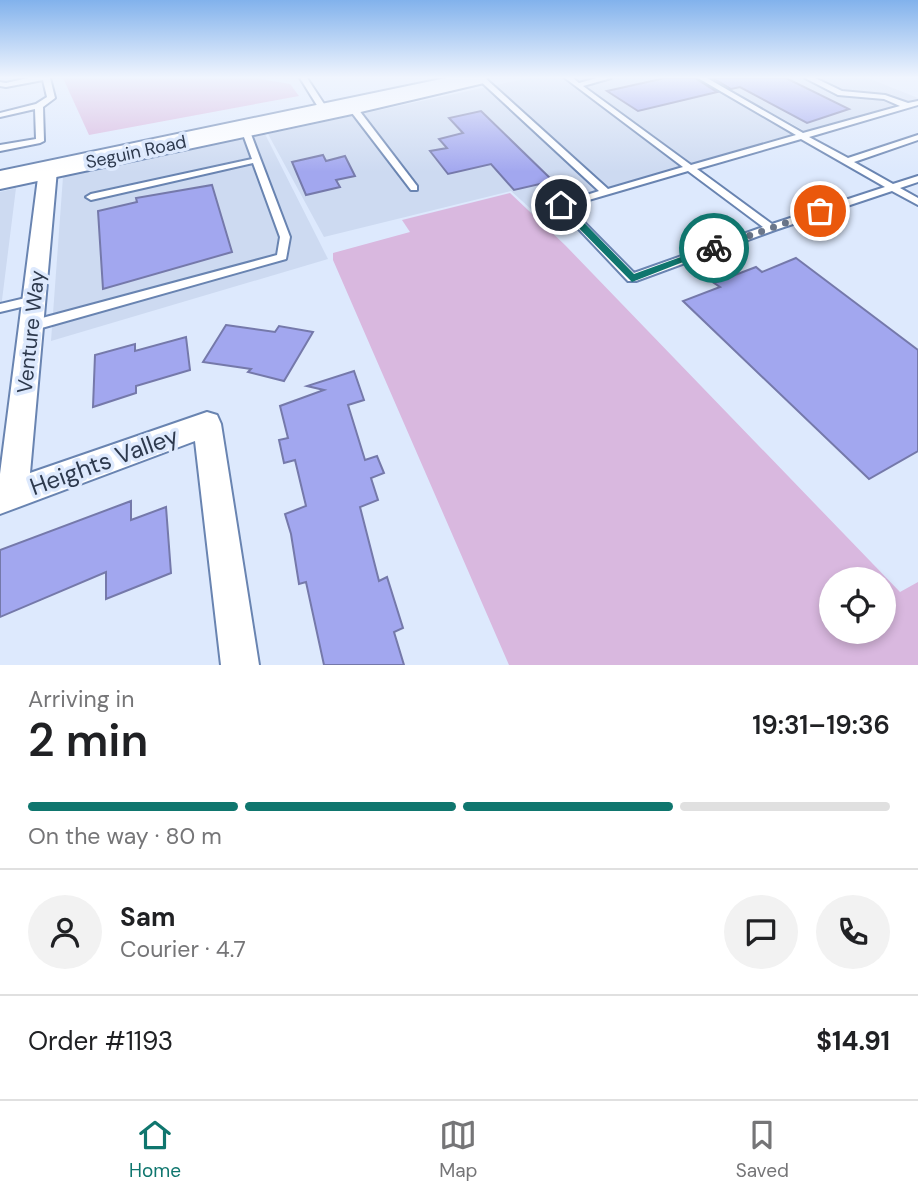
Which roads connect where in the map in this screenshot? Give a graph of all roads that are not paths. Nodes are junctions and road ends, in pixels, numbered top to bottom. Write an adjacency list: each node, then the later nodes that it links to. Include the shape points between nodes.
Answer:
1 (27, 109): 11 (lane)
2 (40, 109): 15 (lane, via 40,141)
3 (323, 109): 10 (lane)
4 (343, 109): 10 (main road, Seguin Road)
5 (354, 109): 23 (lane)
6 (513, 109): 24 (lane)
7 (610, 109): 18 (lane)
8 (756, 109): 13 (lane)
9 (894, 109): 13 (lane)
10 (326, 113): 12 (main road, Seguin Road)
11 (0, 115)
12 (245, 130): 16 (lane); 19 (main road, Seguin Road)
13 (803, 136): 17 (lane); 18 (lane)
14 (918, 137): 17 (lane)
15 (0, 148)
16 (257, 160): 25 (lane); 30 (lane, via 285,237 282,257)
17 (848, 161): 22 (lane)
18 (691, 168): 24 (lane); 27 (lane)
19 (48, 170): 21 (main road, Seguin Road); 28 (street, Venture Way)
20 (918, 179): 22 (lane)
21 (0, 180)
22 (894, 187): 26 (lane); 27 (lane)
23 (414, 188)
24 (606, 192): 27 (lane, via 561,205 632,278)
25 (91, 197)
26 (918, 202)
27 (771, 228)
28 (34, 300): 29 (lane); 30 (street, Venture Way)
29 (0, 308)
30 (31, 326): 31 (street, Venture Way)
31 (7, 496): 32 (street, Heights Valley, via 207,424)
32 (240, 665)

